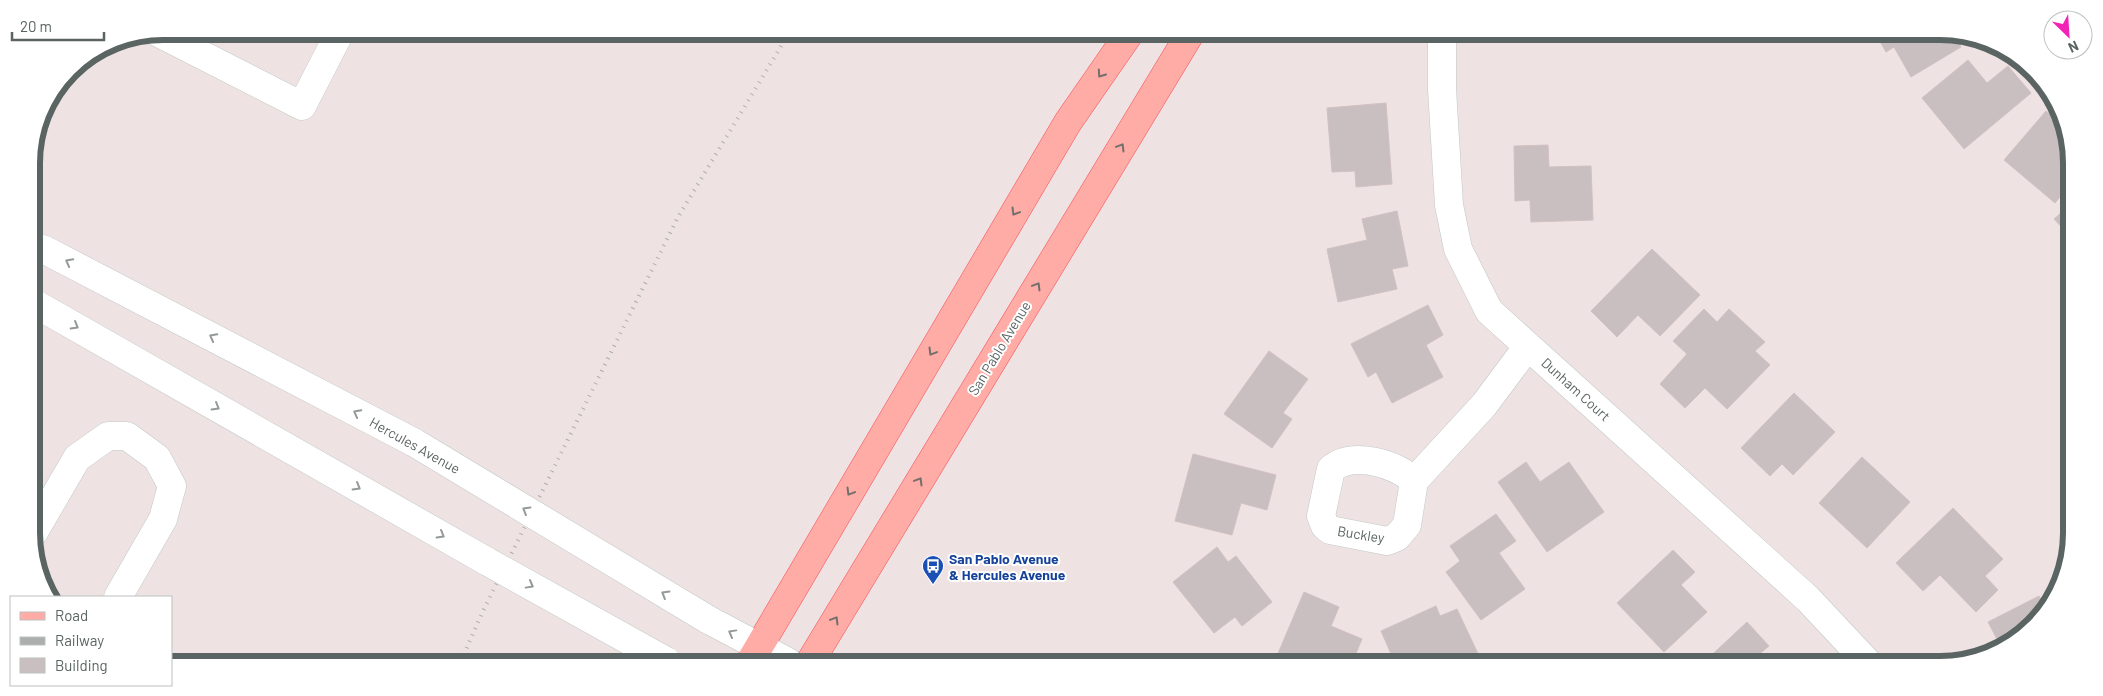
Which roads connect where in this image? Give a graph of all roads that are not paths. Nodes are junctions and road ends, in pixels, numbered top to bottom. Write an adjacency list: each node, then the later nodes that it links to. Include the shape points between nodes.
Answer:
1 (173, 40): 2 (street, via 302,106)
2 (336, 40)
3 (1124, 40): 12 (main road, one-way to 12, via 1068,122)
4 (1186, 40): 14 (main road, San Pablo Avenue, one-way to 4)
5 (1442, 40): 8 (street, Dunham Court, via 1449,205 1458,249 1489,311)
6 (40, 248): 12 (street, Hercules Avenue, one-way to 6, bridge, via 707,619 415,443)
7 (40, 307): 13 (street, one-way to 13, bridge)
8 (1528, 346): 9 (street, via 1484,405); 15 (street, Dunham Court, via 1808,599)
9 (1414, 481)
10 (40, 522): 11 (street, via 77,458 108,436 127,436 157,458 172,486 168,503 163,519)
11 (119, 596)
12 (754, 654)
13 (655, 656)
14 (814, 656)
15 (1861, 656)

